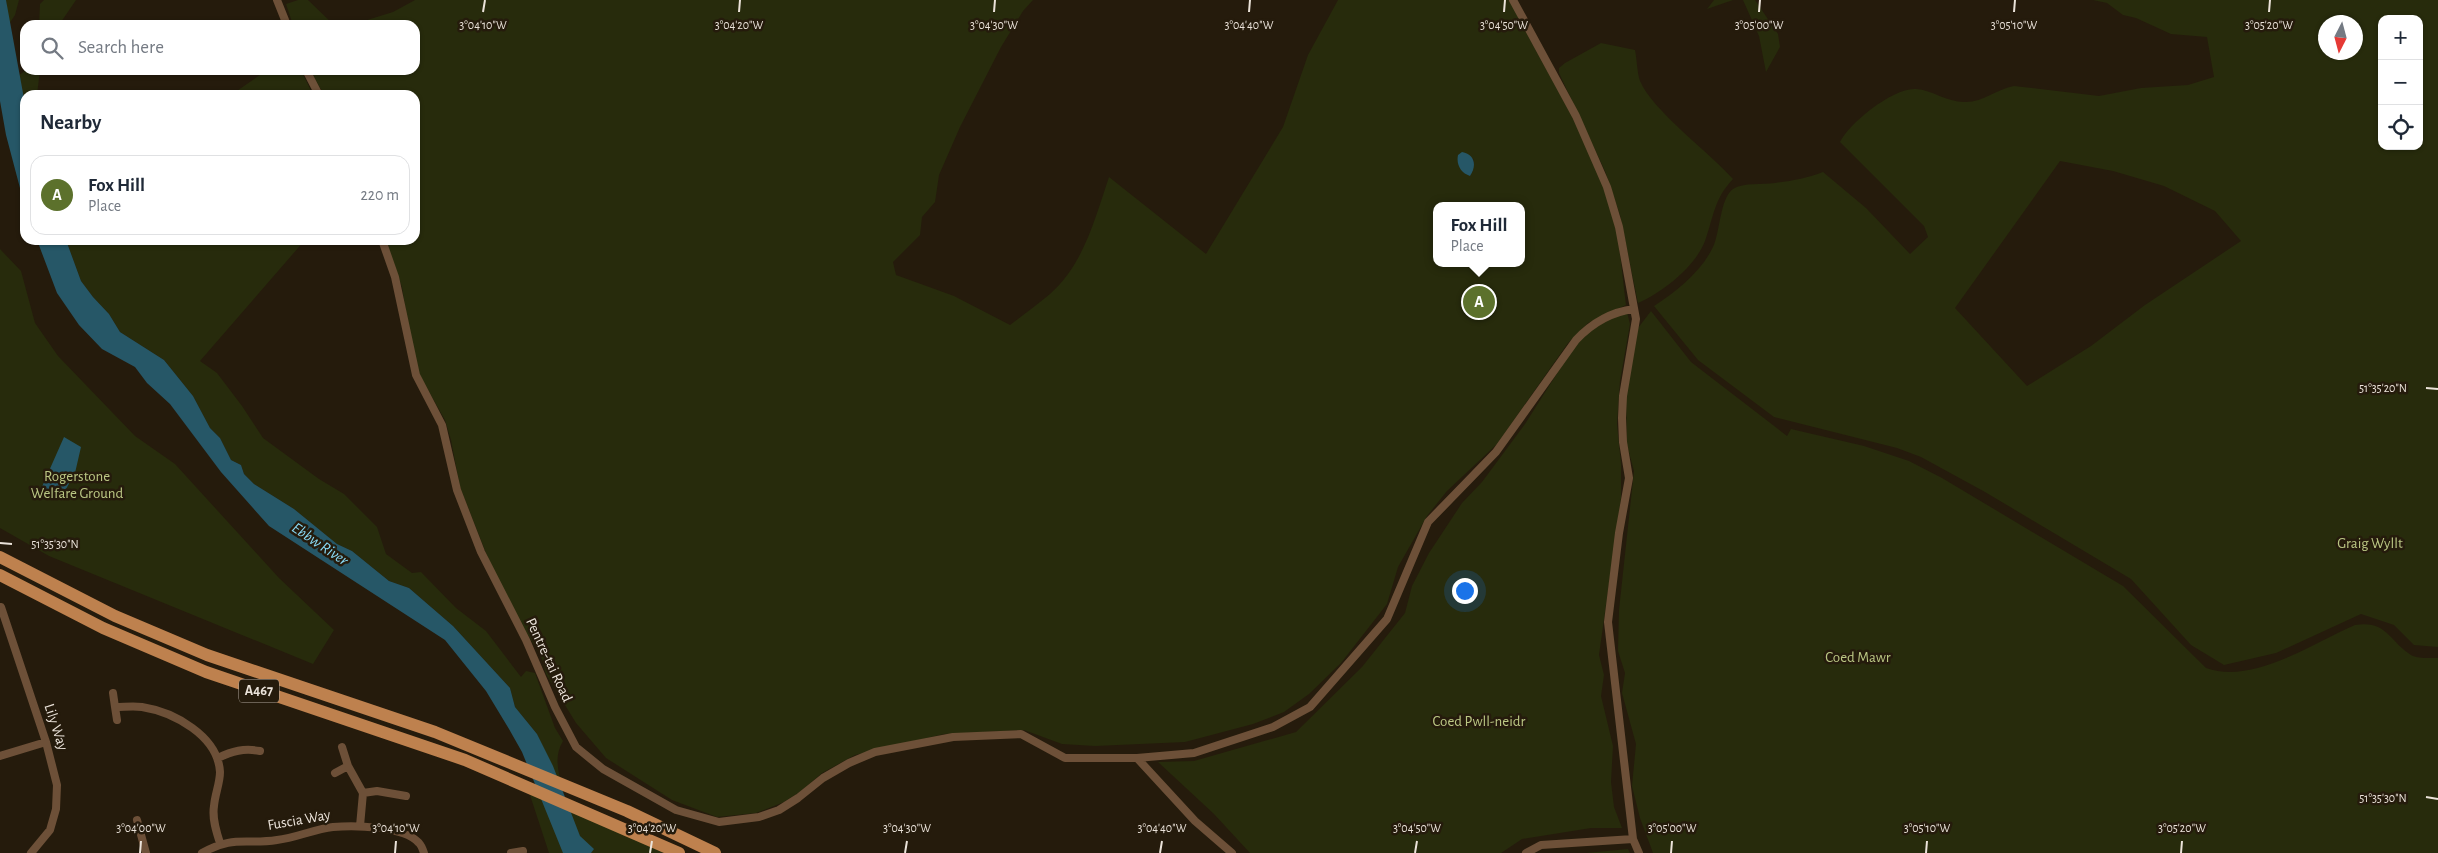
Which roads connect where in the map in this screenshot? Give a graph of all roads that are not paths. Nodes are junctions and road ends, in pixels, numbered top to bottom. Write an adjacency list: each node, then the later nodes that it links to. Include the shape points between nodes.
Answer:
1 (277, 0): 3 (street)
2 (1513, 0): 7 (street, via 1576,116 1607,187 1619,227)
3 (286, 20)
4 (309, 75): 5 (street)
5 (316, 90)
6 (384, 245): 20 (street, Pentre-tai Road, via 395,278 416,375 442,425 465,512 576,747 603,769 676,810 719,822 759,817 779,810 823,778 875,752 953,737 1021,734 1065,758)
7 (1634, 309): 20 (street, Pentre-tai Road, via 1590,326 1576,340 1496,452 1428,522 1387,619 1310,707 1273,727 1194,752); 27 (street, via 1636,319 1622,418 1629,478 1608,622)
8 (0, 557): 36 (main road, A467, via 114,616 207,655 435,732 590,796)
9 (0, 575): 35 (main road, A467, via 103,628 206,672 426,746 528,786)
10 (1, 607): 11 (street, Lily Way)
11 (2, 617): 15 (street, Lily Way)
12 (113, 693): 13 (street)
13 (115, 707): 14 (street); 19 (street, via 141,707 175,717 213,748)
14 (116, 720)
15 (46, 742): 18 (street); 30 (street, Lily Way, via 56,773 58,797 50,830)
16 (342, 747): 21 (street)
17 (260, 751): 19 (street, via 234,751)
18 (0, 756)
19 (218, 758): 28 (street, via 220,772 213,807)
20 (1137, 758): 37 (street, via 1195,821)
21 (348, 766): 22 (street); 23 (street)
22 (335, 773)
23 (363, 793): 24 (street, via 377,791); 26 (street)
24 (406, 796)
25 (137, 820): 31 (street)
26 (360, 826): 28 (street, Fuscia Way, via 332,827 276,840); 33 (street, Fuscia Way, via 402,833 418,842)
27 (1633, 839): 38 (street, via 1541,845); 39 (street)
28 (220, 843): 32 (street, Fuscia Way)
29 (522, 851): 34 (street)
30 (32, 853)
31 (146, 853)
32 (202, 853)
33 (424, 853)
34 (511, 853)
35 (678, 853)
36 (715, 853)
37 (1232, 853)
38 (1526, 853)
39 (1639, 853)

